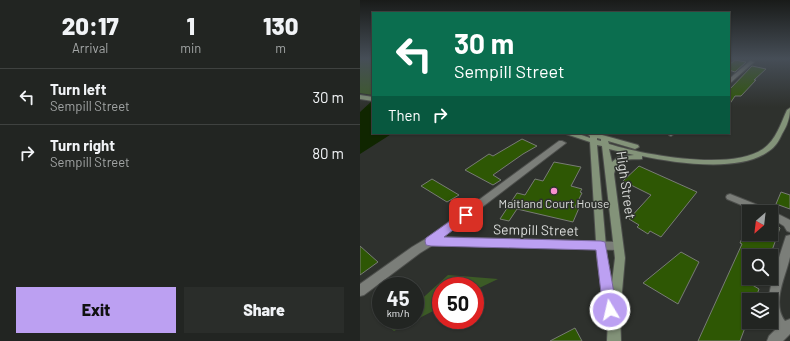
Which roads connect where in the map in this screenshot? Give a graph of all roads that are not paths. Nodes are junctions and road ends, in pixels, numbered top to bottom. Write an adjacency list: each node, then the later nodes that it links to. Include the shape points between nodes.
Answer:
1 (360, 97): 2 (main road)
2 (372, 99)
3 (790, 110): 8 (main road, via 771,146)
4 (576, 134): 5 (main road)
5 (592, 136): 6 (main road); 17 (main road, High Street)
6 (603, 139): 8 (main road, via 685,156 717,159); 9 (main road, via 656,157); 10 (main road, High Street)
7 (562, 143): 16 (street)
8 (757, 155): 9 (main road, via 736,160)
9 (700, 162): 10 (main road, via 623,158 612,166)
10 (611, 181): 18 (main road, High Street)
11 (730, 197): 12 (street)
12 (750, 205)
13 (778, 218): 14 (street)
14 (790, 228)
15 (790, 239): 20 (street, via 777,286 774,311 777,321)
16 (431, 241): 17 (street, Sempill Street); 19 (street)
17 (601, 246): 18 (street, Sempill Street); 21 (main road, High Street)
18 (618, 246): 21 (main road, High Street, via 620,269 614,314)
19 (360, 291)
20 (788, 328): 22 (street)
21 (614, 339)
22 (774, 341)

